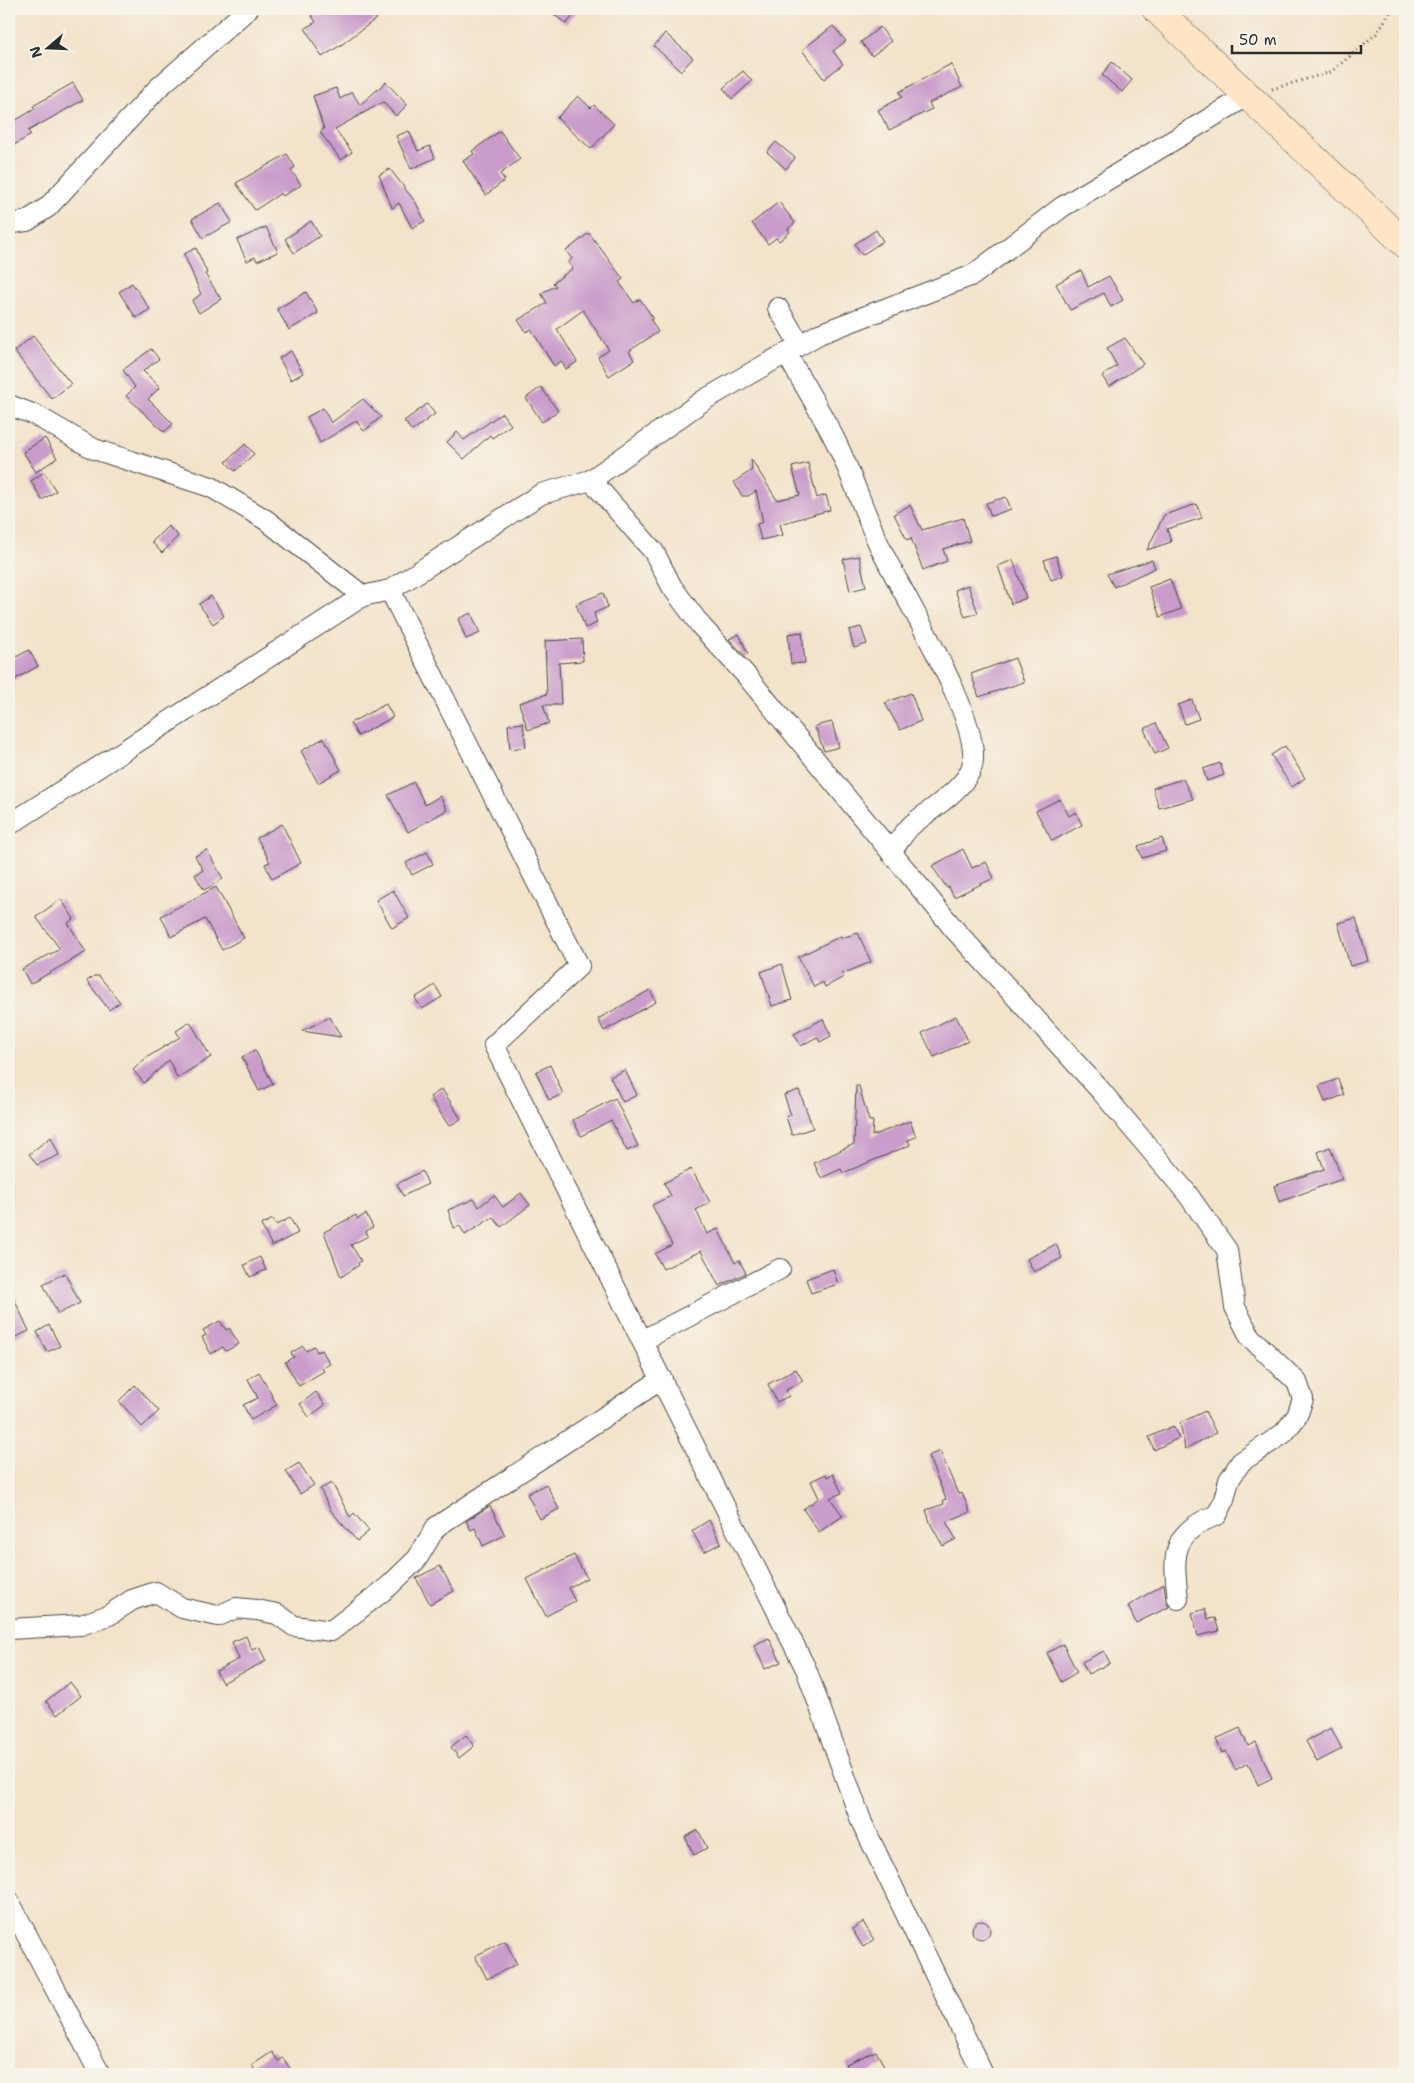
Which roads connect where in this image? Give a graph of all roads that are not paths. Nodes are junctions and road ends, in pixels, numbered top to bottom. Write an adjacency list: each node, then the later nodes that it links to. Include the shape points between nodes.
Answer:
1 (248, 9): 4 (street, via 158,88 48,207)
2 (1156, 9): 3 (main road)
3 (1247, 96): 5 (main road); 7 (street, via 1062,207 973,276 819,334)
4 (12, 227)
5 (1405, 244)
6 (778, 308): 7 (street)
7 (793, 349): 9 (street, via 704,400); 13 (street, via 881,550 952,686 966,722 974,756 972,769 961,783 943,802 912,824)
8 (9, 405): 11 (street, via 94,449 211,488 266,520)
9 (591, 480): 10 (street, via 541,494); 13 (street, via 654,552 672,586 700,626 745,674)
10 (390, 590): 11 (street); 15 (street, via 579,966 494,1045)
11 (363, 596): 12 (street)
12 (9, 824)
13 (891, 853): 17 (street, via 1186,1192 1227,1250 1235,1307 1250,1337 1297,1382 1303,1399 1293,1422 1284,1433 1241,1462 1229,1480 1224,1503 1217,1515 1202,1521 1182,1537 1174,1562)
14 (780, 1269): 15 (street)
15 (643, 1340): 16 (street)
16 (662, 1379): 18 (street, via 436,1527 417,1559 388,1587 331,1630 294,1626 277,1614 257,1610 236,1608 218,1616 182,1608 156,1592 81,1625); 21 (street, via 806,1670 862,1823)
17 (1178, 1599)
18 (9, 1629)
19 (9, 1902): 20 (street)
20 (100, 2074)
21 (983, 2074)

